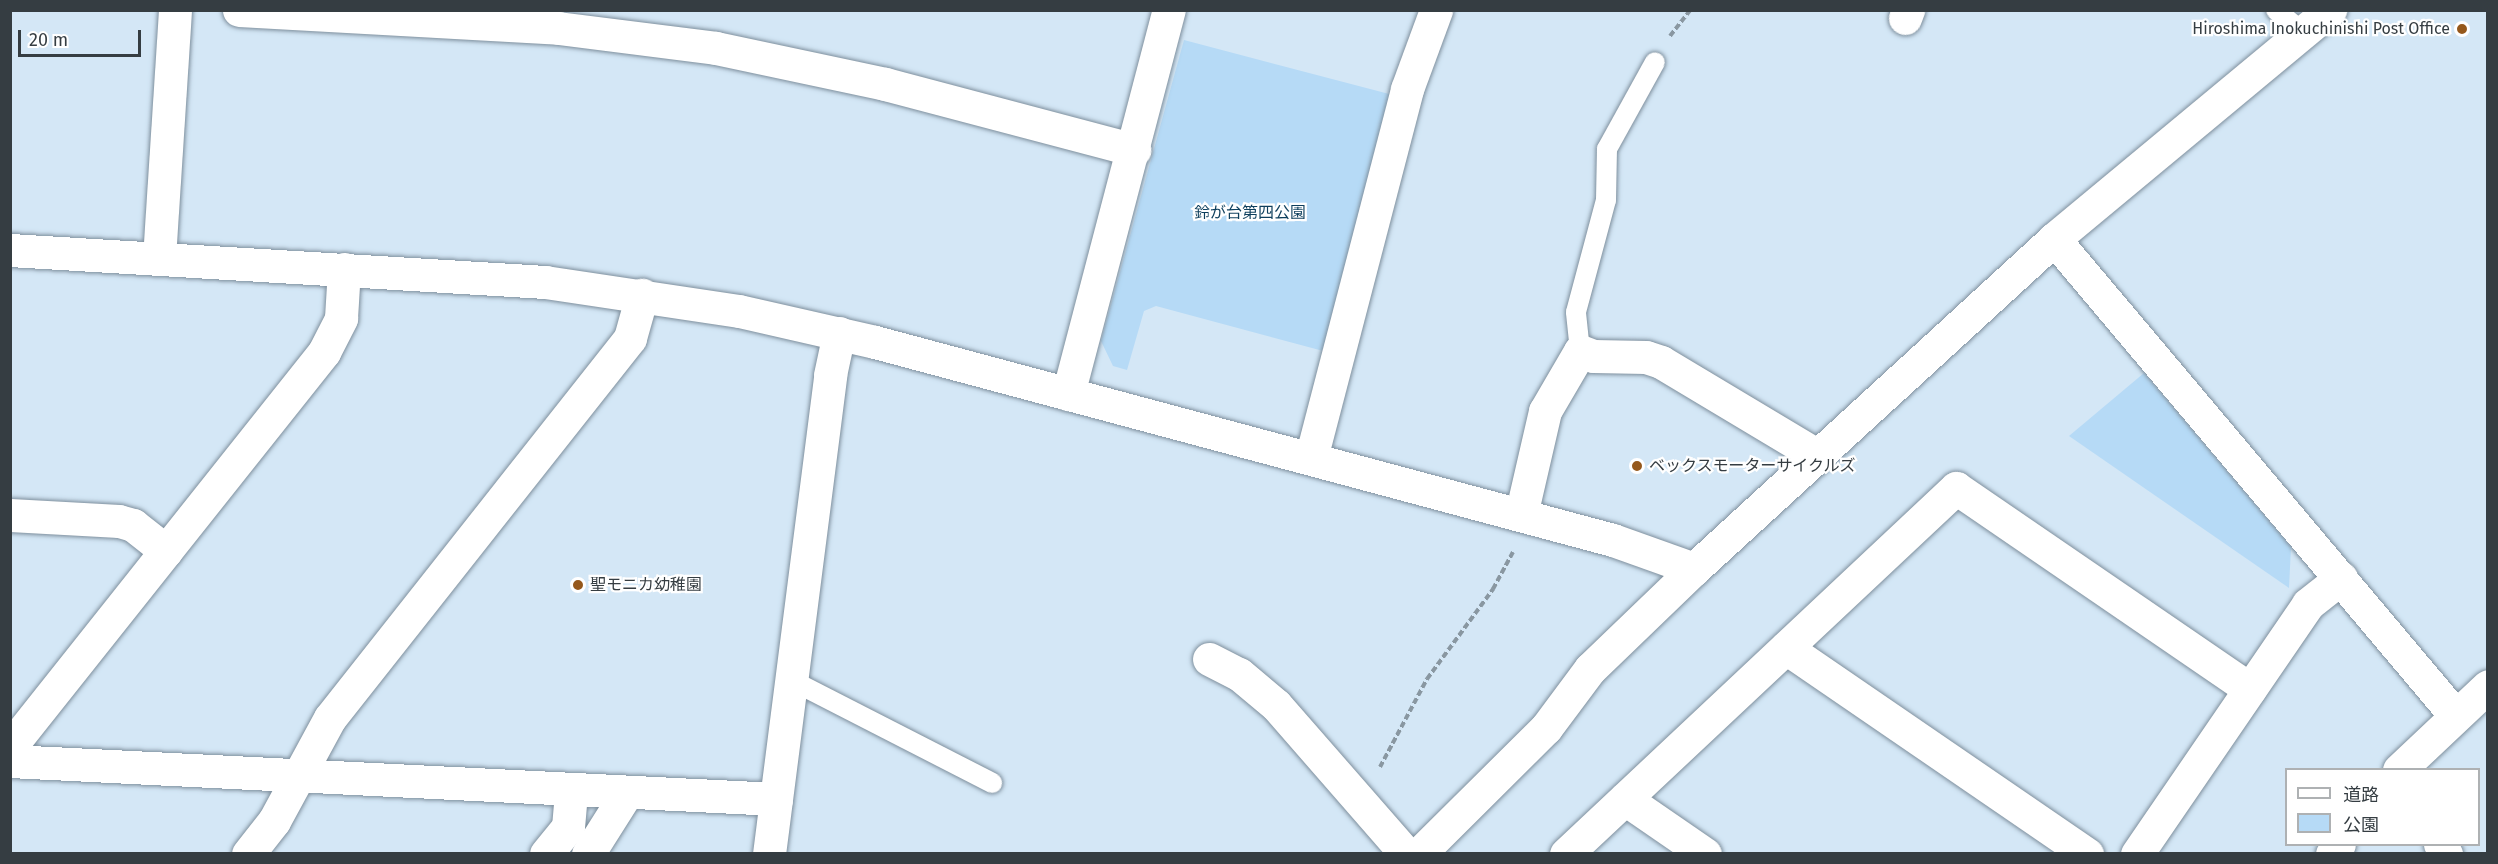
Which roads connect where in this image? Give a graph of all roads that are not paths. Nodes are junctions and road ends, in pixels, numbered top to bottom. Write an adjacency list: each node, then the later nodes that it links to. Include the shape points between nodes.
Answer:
1 (176, 10): 12 (street)
2 (239, 10): 9 (street, via 558,28 716,48 885,84)
3 (1170, 10): 9 (street)
4 (1436, 10): 19 (street, via 1407,89)
5 (2276, 10): 7 (lane)
6 (2330, 10): 7 (street)
7 (2303, 33): 10 (street)
8 (1655, 62): 16 (lane, via 1607,149 1606,200 1576,312)
9 (1134, 150): 17 (street)
10 (2054, 239): 18 (street); 24 (street)
11 (10, 250): 12 (street)
12 (159, 258): 13 (street)
13 (345, 269): 14 (street, via 545,282); 22 (street, via 341,318 324,352)
14 (642, 295): 15 (street); 34 (street, via 630,338 330,718)
15 (839, 333): 17 (street); 27 (street, via 830,375)
16 (1580, 351): 18 (street, via 1593,356 1646,357 1661,362); 21 (street, via 1545,411)
17 (1068, 394): 19 (street)
18 (1818, 456): 23 (street)
19 (1311, 458): 21 (street)
20 (10, 515): 22 (street, via 119,521 133,525)
21 (1521, 515): 23 (street, via 1613,540)
22 (166, 550): 31 (street)
23 (1694, 569): 45 (street, via 1590,669 1546,728)
24 (2341, 578): 29 (street, via 2308,604); 30 (street)
25 (1786, 648): 29 (street, via 1956,488); 39 (street); 48 (street)
26 (1209, 658): 44 (street, via 1239,674 1276,705)
27 (791, 680): 35 (lane); 38 (street)
28 (2487, 686): 30 (street)
29 (2250, 689): 49 (street)
30 (2455, 715): 33 (street)
31 (10, 747)
32 (10, 761): 34 (street)
33 (2401, 768)
34 (299, 776): 36 (street); 40 (street, via 274,820)
35 (992, 783)
36 (571, 791): 37 (street); 41 (street, via 568,827)
37 (626, 794): 38 (street); 42 (street)
38 (776, 799): 43 (street)
39 (1625, 799): 46 (street); 47 (street)
40 (248, 854)
41 (546, 854)
42 (588, 854)
43 (769, 854)
44 (1406, 854)
45 (1419, 854)
46 (1566, 854)
47 (1705, 854)
48 (2087, 854)
49 (2137, 854)

